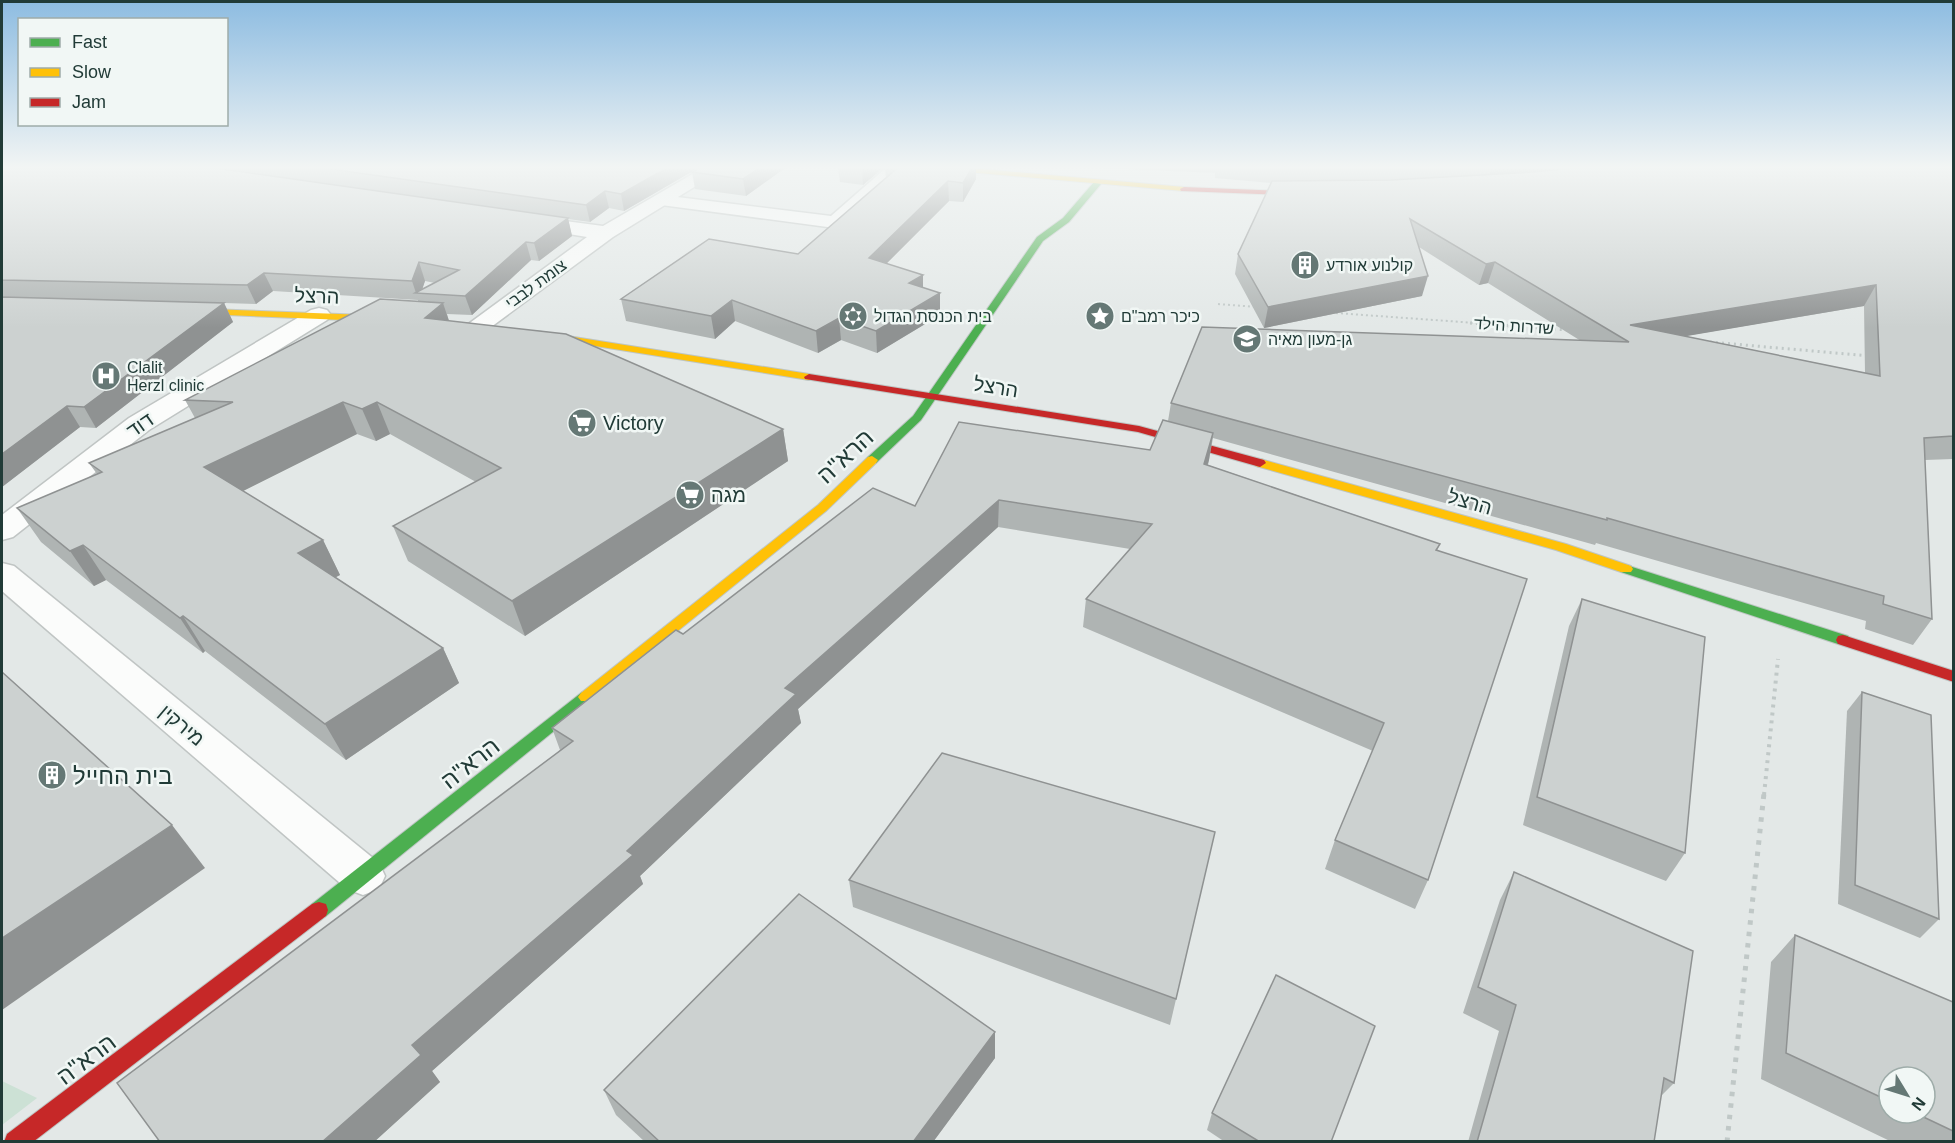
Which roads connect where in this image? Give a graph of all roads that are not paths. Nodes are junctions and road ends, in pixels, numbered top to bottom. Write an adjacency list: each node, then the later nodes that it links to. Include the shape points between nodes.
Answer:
1 (524, 221): 5 (street)
2 (625, 221): 5 (street, צומת לבבי)
3 (1045, 221): 6 (street)
4 (1064, 221): 6 (street)
5 (606, 233): 10 (street, צומת לבבי)
6 (1040, 239): 13 (street, הרא"ה)
7 (166, 311): 8 (street, הרצל)
8 (319, 315): 9 (street, הרצל); 18 (street, דוד, via 139,424)
9 (411, 320)
10 (474, 324): 11 (street)
11 (503, 328)
12 (526, 332): 13 (street, הרצל)
13 (933, 396): 14 (street, הרצל); 17 (street, הרא"ה)
14 (992, 406): 15 (street); 20 (street, הרצל, via 1138,429 1561,547)
15 (955, 414)
16 (931, 419): 17 (street)
17 (902, 435): 21 (street, הרא"ה, via 822,508)
18 (2, 530)
19 (2, 574): 21 (street, מירקין)
20 (1953, 676)
21 (363, 876): 22 (street, הרא"ה)
22 (15, 1142)

